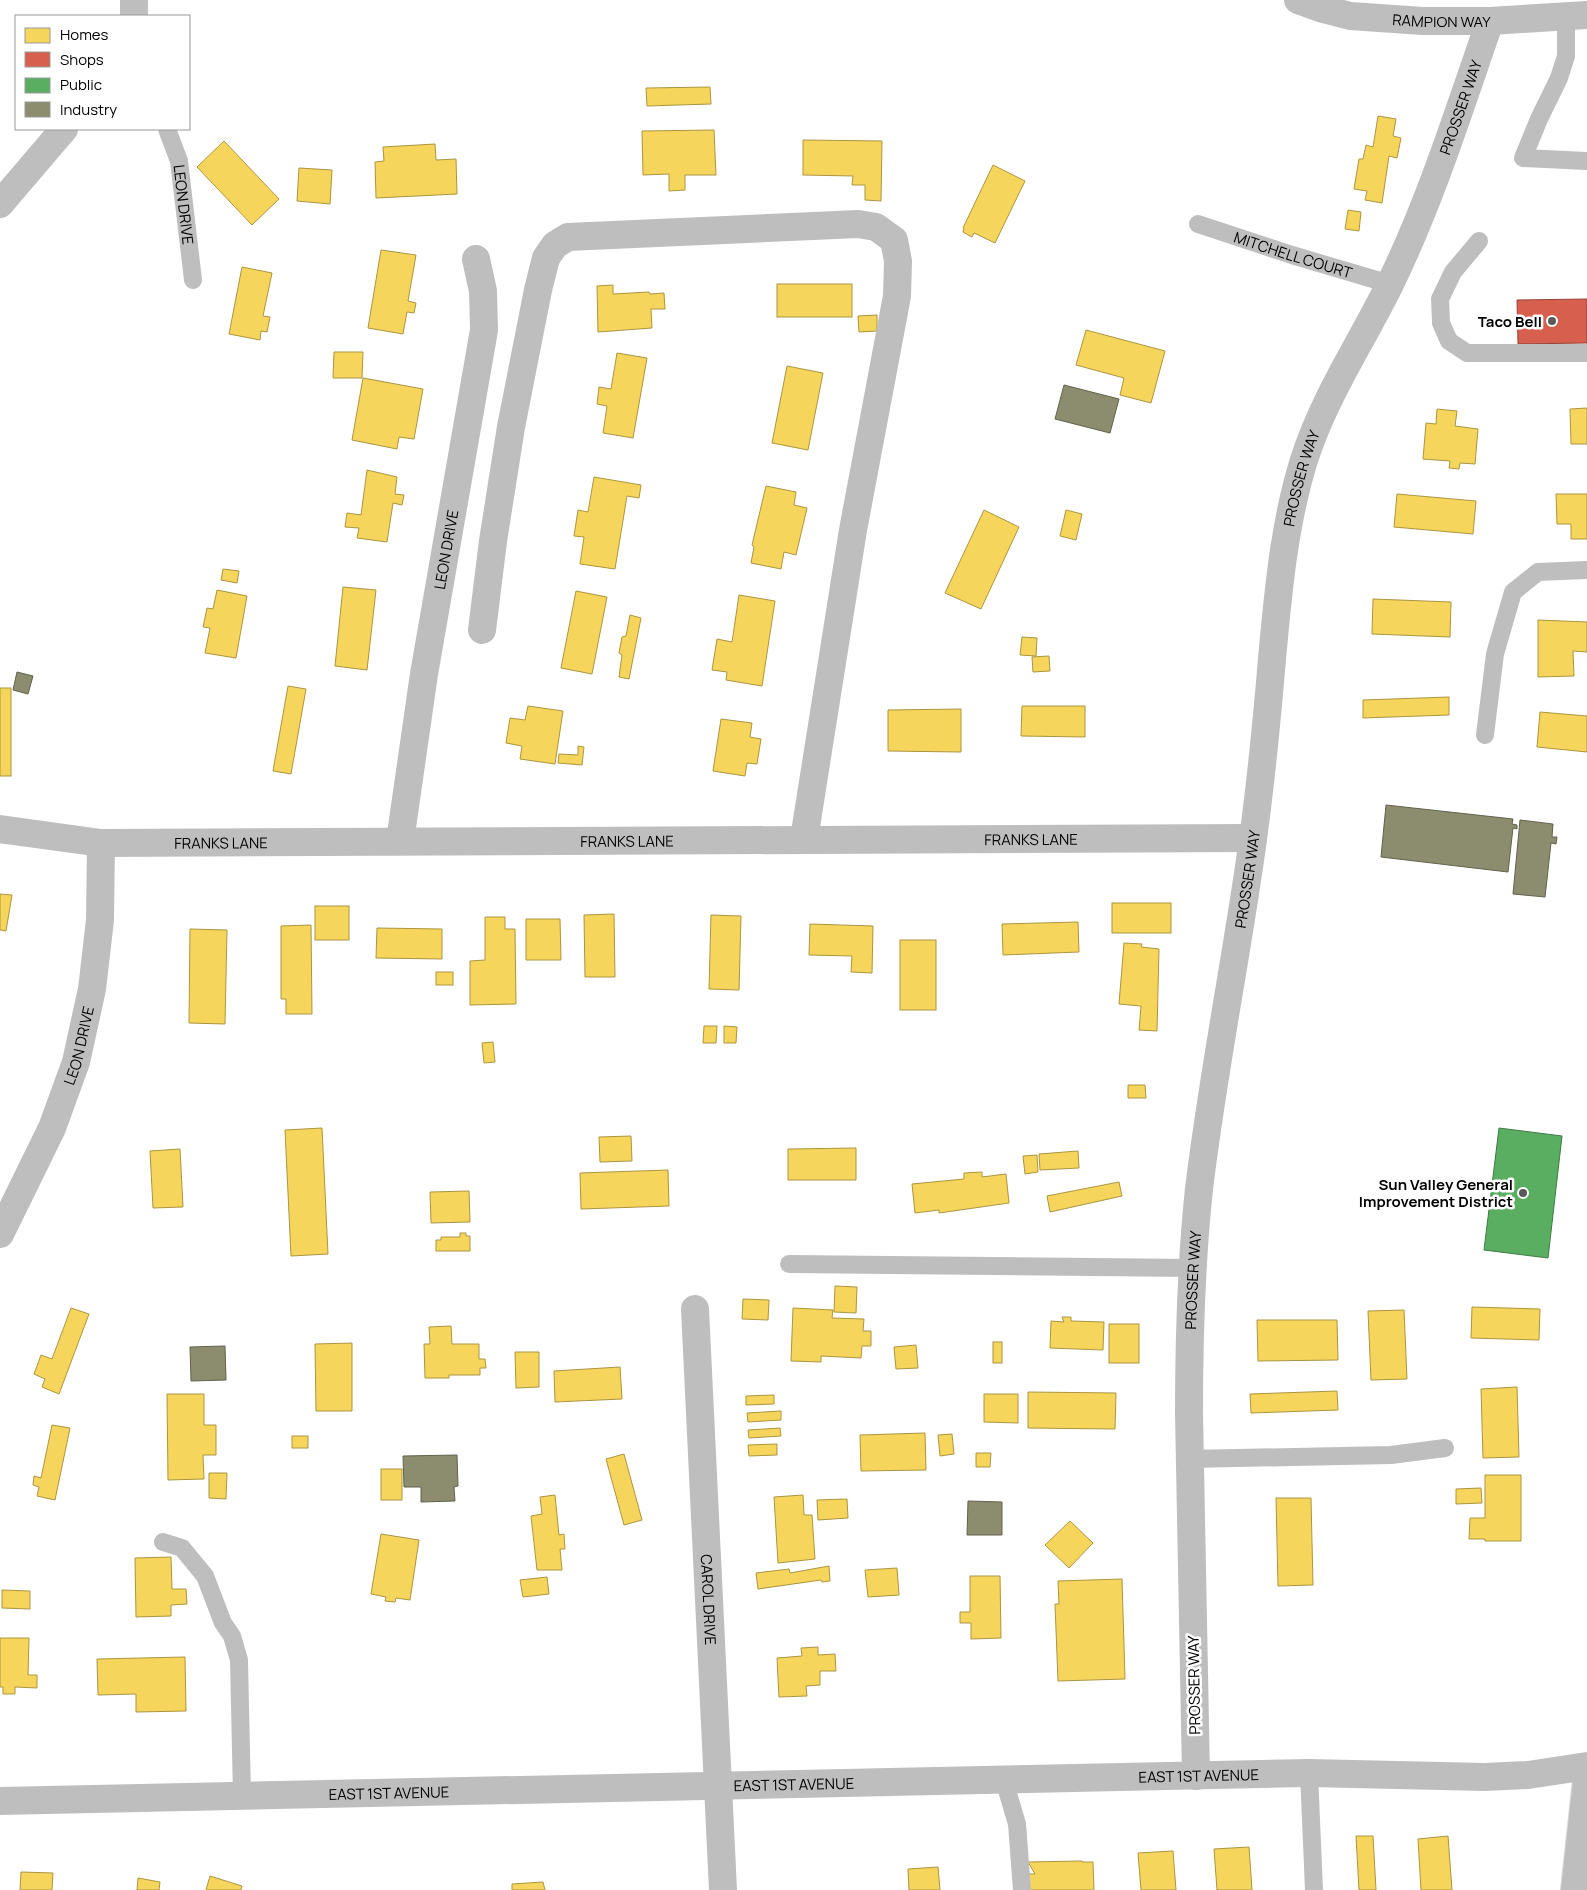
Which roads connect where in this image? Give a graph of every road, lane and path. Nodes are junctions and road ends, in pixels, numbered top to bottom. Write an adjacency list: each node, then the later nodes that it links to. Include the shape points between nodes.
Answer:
1 (134, 0): 4 (street)
2 (1298, 0): 6 (street, RAMPION WAY, via 1350,16)
3 (1528, 9): 5 (street, RAMPION WAY); 6 (street, RAMPION WAY)
4 (134, 15)
5 (1577, 16): 9 (lane, via 1559,78 1523,158)
6 (1490, 21): 15 (street, PROSSER WAY, via 1440,164)
7 (63, 130): 10 (street)
8 (167, 130): 14 (lane, LEON DRIVE, via 179,161)
9 (1587, 161)
10 (0, 204)
11 (1198, 224): 15 (lane, MITCHELL COURT)
12 (1479, 241): 16 (lane, via 1453,272 1440,299 1441,323 1449,341 1467,353)
13 (476, 260): 23 (street, LEON DRIVE, via 483,291 484,330 424,674)
14 (193, 280)
15 (1390, 284): 21 (street, PROSSER WAY, via 1316,427 1295,497 1276,614)
16 (1587, 353)
17 (1587, 570): 19 (lane, via 1538,572 1513,592 1495,654)
18 (482, 630): 22 (street, via 511,428 538,290 546,258 555,244 568,237 858,224 876,227 894,240 898,296 853,530)
19 (1486, 735)
20 (0, 829): 24 (street, FRANKS LANE)
21 (1253, 838): 22 (street, FRANKS LANE); 27 (street, PROSSER WAY, via 1206,1135)
22 (804, 839): 23 (street, FRANKS LANE)
23 (400, 841): 24 (street, FRANKS LANE)
24 (102, 843): 25 (street, LEON DRIVE, via 100,920 92,989 76,1062 52,1128)
25 (0, 1234)
26 (790, 1264): 27 (lane)
27 (1193, 1268): 30 (street, PROSSER WAY)
28 (695, 1309): 37 (street, CAROL DRIVE)
29 (1445, 1448): 30 (lane, via 1391,1455)
30 (1189, 1459): 34 (street, PROSSER WAY)
31 (163, 1542): 38 (lane, via 182,1548 205,1576 223,1623 232,1636 239,1660)
32 (1587, 1766): 33 (street, EAST 1ST AVENUE, via 1528,1775 1485,1777)
33 (1309, 1773): 34 (street, EAST 1ST AVENUE); 42 (lane)
34 (1196, 1776): 35 (street, EAST 1ST AVENUE)
35 (1004, 1780): 37 (street, EAST 1ST AVENUE); 41 (lane, via 1017,1824)
36 (1587, 1780): 43 (street)
37 (718, 1786): 38 (street, EAST 1ST AVENUE); 40 (street, CAROL DRIVE)
38 (242, 1796): 39 (street, EAST 1ST AVENUE)
39 (0, 1801)
40 (723, 1890)
41 (1022, 1890)
42 (1314, 1890)
43 (1575, 1890)

